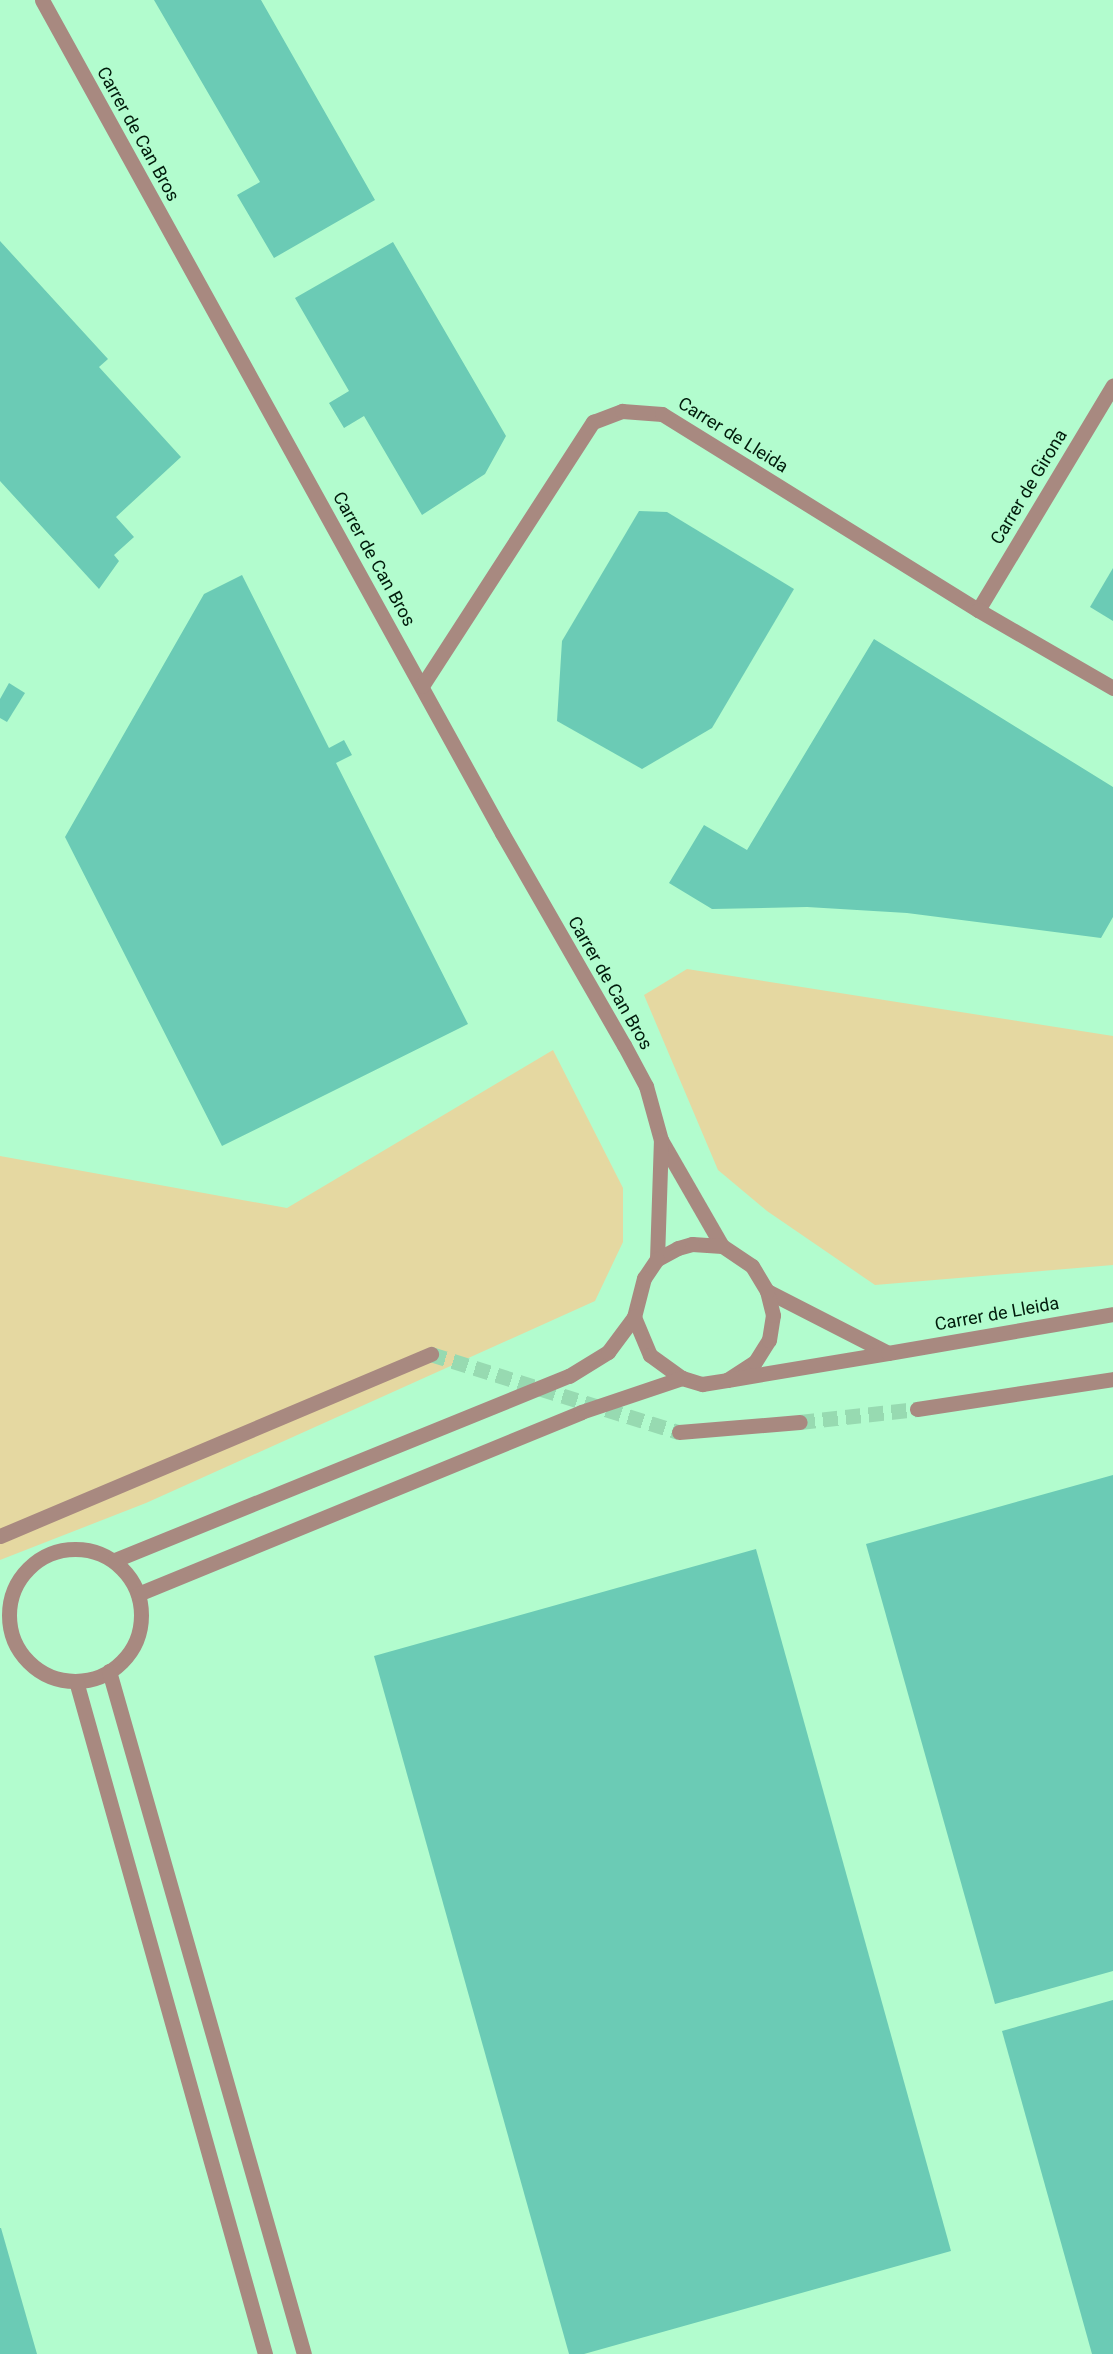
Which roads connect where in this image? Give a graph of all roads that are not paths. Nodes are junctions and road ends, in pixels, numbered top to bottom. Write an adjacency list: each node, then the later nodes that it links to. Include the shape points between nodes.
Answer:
1 (42, 0): 4 (street, Carrer de Can Bros)
2 (1113, 385): 3 (street, Carrer de Girona)
3 (978, 610): 4 (street, Carrer de Lleida, via 662,414 622,411 593,422); 5 (street, Carrer de Lleida)
4 (422, 686): 6 (street, Carrer de Can Bros, via 646,1086)
5 (1113, 688)
6 (661, 1140): 7 (street, Carrer de Can Bros); 8 (street, Carrer de Can Bros)
7 (722, 1246): 8 (street, via 692,1245); 9 (street, via 752,1266)
8 (657, 1259): 11 (street, via 636,1297)
9 (767, 1291): 12 (street); 16 (street, via 773,1315 769,1340 755,1362)
10 (1113, 1314): 12 (street, Carrer de Lleida)
11 (634, 1317): 14 (street, via 650,1355); 21 (street, via 608,1352 568,1376)
12 (888, 1353): 16 (street, Carrer de Lleida)
13 (431, 1354): 20 (street)
14 (682, 1378): 16 (street, via 702,1384); 22 (street, via 581,1412)
15 (1113, 1378): 17 (street)
16 (727, 1380)
17 (916, 1409)
18 (800, 1422): 19 (street)
19 (679, 1432)
20 (0, 1536)
21 (115, 1560): 22 (street); 23 (street, via 87,1550 68,1549 32,1565 11,1598)
22 (138, 1594): 24 (street, via 141,1620 137,1639 126,1658)
23 (6, 1637): 25 (street, via 32,1665 48,1675)
24 (109, 1671): 25 (street); 27 (street)
25 (76, 1680): 26 (street)
26 (265, 2354)
27 (304, 2354)

